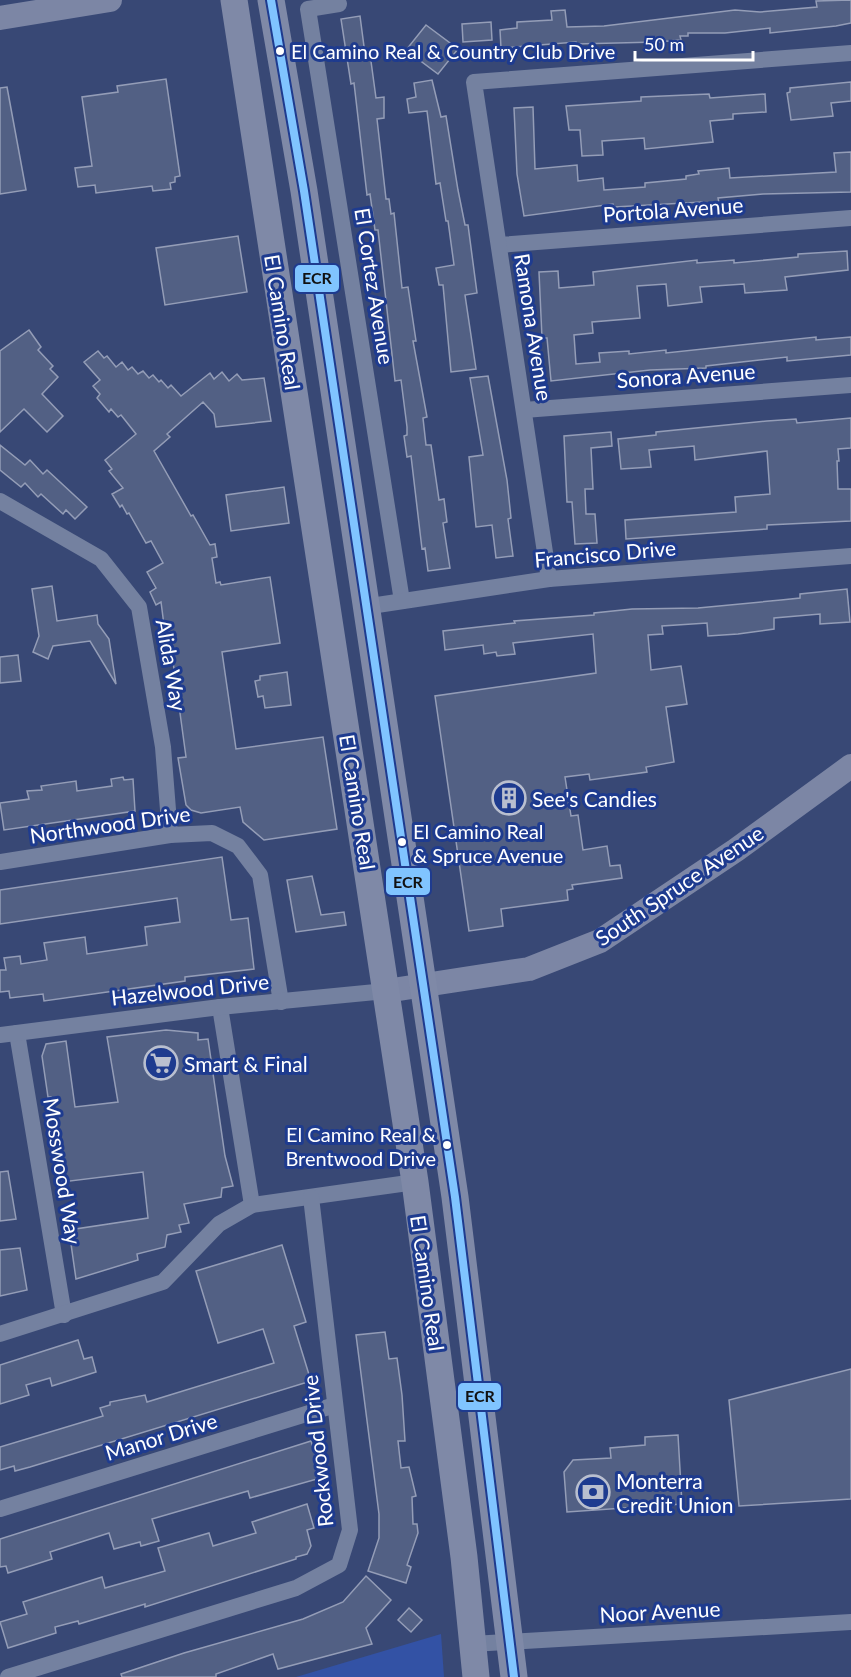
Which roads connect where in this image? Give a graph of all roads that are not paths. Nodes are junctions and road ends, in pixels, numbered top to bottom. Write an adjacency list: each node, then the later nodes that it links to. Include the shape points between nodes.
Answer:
1 (110, 0): 5 (main road)
2 (234, 0): 20 (main road, El Camino Real)
3 (271, 0): 15 (main road, El Camino Real, via 304,191)
4 (339, 4): 14 (street, El Cortez Avenue, via 308,9)
5 (0, 18)
6 (851, 53): 8 (street, Ramona Avenue, via 474,82)
7 (851, 218): 8 (street, Portola Avenue)
8 (499, 245): 10 (street, Ramona Avenue)
9 (851, 385): 10 (street, Sonora Avenue)
10 (524, 410): 13 (street, Ramona Avenue)
11 (0, 501): 17 (street, Alida Way, via 101,559 139,607 163,747)
12 (851, 556): 13 (street, Francisco Drive)
13 (549, 579): 14 (street, Francisco Drive)
14 (402, 601): 15 (street, Francisco Drive)
15 (364, 607): 19 (main road, El Camino Real)
16 (851, 766): 19 (main road, South Spruce Avenue, via 736,850 600,941 529,969)
17 (170, 835): 18 (street, Northwood Drive); 21 (street, Northwood Drive, via 212,833 238,846 260,875)
18 (0, 862)
19 (423, 986): 20 (main road, South Spruce Avenue); 33 (main road, El Camino Real, via 456,1197)
20 (386, 991): 21 (street, Hazelwood Drive); 25 (main road, El Camino Real)
21 (281, 1002): 22 (street, Hazelwood Drive)
22 (220, 1007): 23 (street, Hazelwood Drive); 27 (street)
23 (17, 1033): 24 (street, Hazelwood Drive); 28 (street, Mosswood Way)
24 (0, 1035)
25 (415, 1182): 26 (street); 34 (main road, El Camino Real)
26 (310, 1197): 27 (street); 30 (street, Rockwood Drive)
27 (252, 1205): 28 (street, via 219,1224 163,1282)
28 (64, 1316): 29 (street)
29 (0, 1334)
30 (335, 1405): 31 (street, Manor Drive); 35 (street, Rockwood Drive, via 350,1530 339,1565 296,1588)
31 (0, 1509)
32 (851, 1623): 33 (street, Noor Avenue)
33 (511, 1641): 34 (street, Noor Avenue); 37 (main road, El Camino Real)
34 (472, 1644): 36 (main road, El Camino Real)
35 (8, 1677)
36 (476, 1677)
37 (514, 1677)

